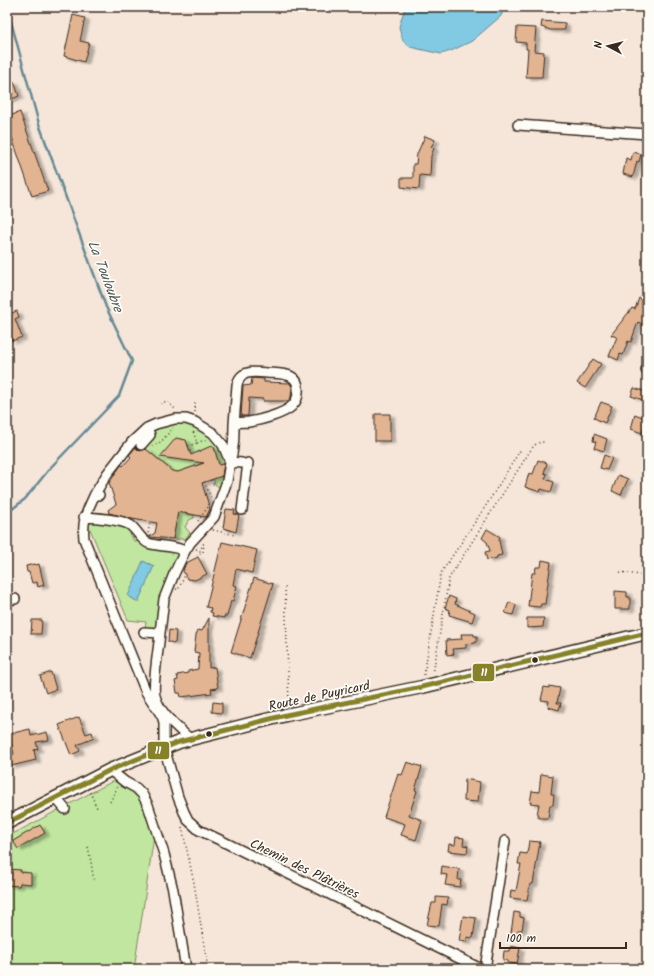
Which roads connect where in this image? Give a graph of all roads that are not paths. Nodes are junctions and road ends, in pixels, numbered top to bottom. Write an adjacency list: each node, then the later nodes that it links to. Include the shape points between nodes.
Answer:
1 (518, 125): 2 (street)
2 (647, 134)
3 (234, 424): 3 (street, via 237,385 243,375 250,372 287,374 296,381 297,400 284,412); 6 (street, via 233,454)
4 (147, 428): 5 (street, via 150,436); 6 (street, via 165,421 181,419 195,422 213,433 223,445); 8 (street, via 106,474 104,483)
5 (143, 444)
6 (230, 462): 7 (street, via 245,463); 9 (street, via 227,482 214,517)
7 (242, 510)
8 (84, 517): 9 (street, via 126,523 135,528 147,542); 14 (street, Chemin des Plâtrières, via 84,539 146,692 164,722)
9 (188, 547): 12 (street, via 164,600)
10 (144, 632): 12 (street)
11 (647, 633): 13 (main road, Route de Puyricard)
12 (160, 634): 13 (street, via 155,697 169,720)
13 (190, 739): 14 (main road, Route de Puyricard)
14 (160, 749): 15 (main road, Route de Puyricard); 21 (street, Chemin des Plâtrières, via 184,812 188,820 199,830)
15 (110, 770): 16 (main road, Route de Puyricard); 20 (street, via 142,794 150,812 173,890)
16 (56, 797): 17 (street); 18 (main road, Route de Puyricard)
17 (65, 809)
18 (8, 822)
19 (505, 841): 22 (street)
20 (186, 969)
21 (481, 969)
22 (485, 969)

